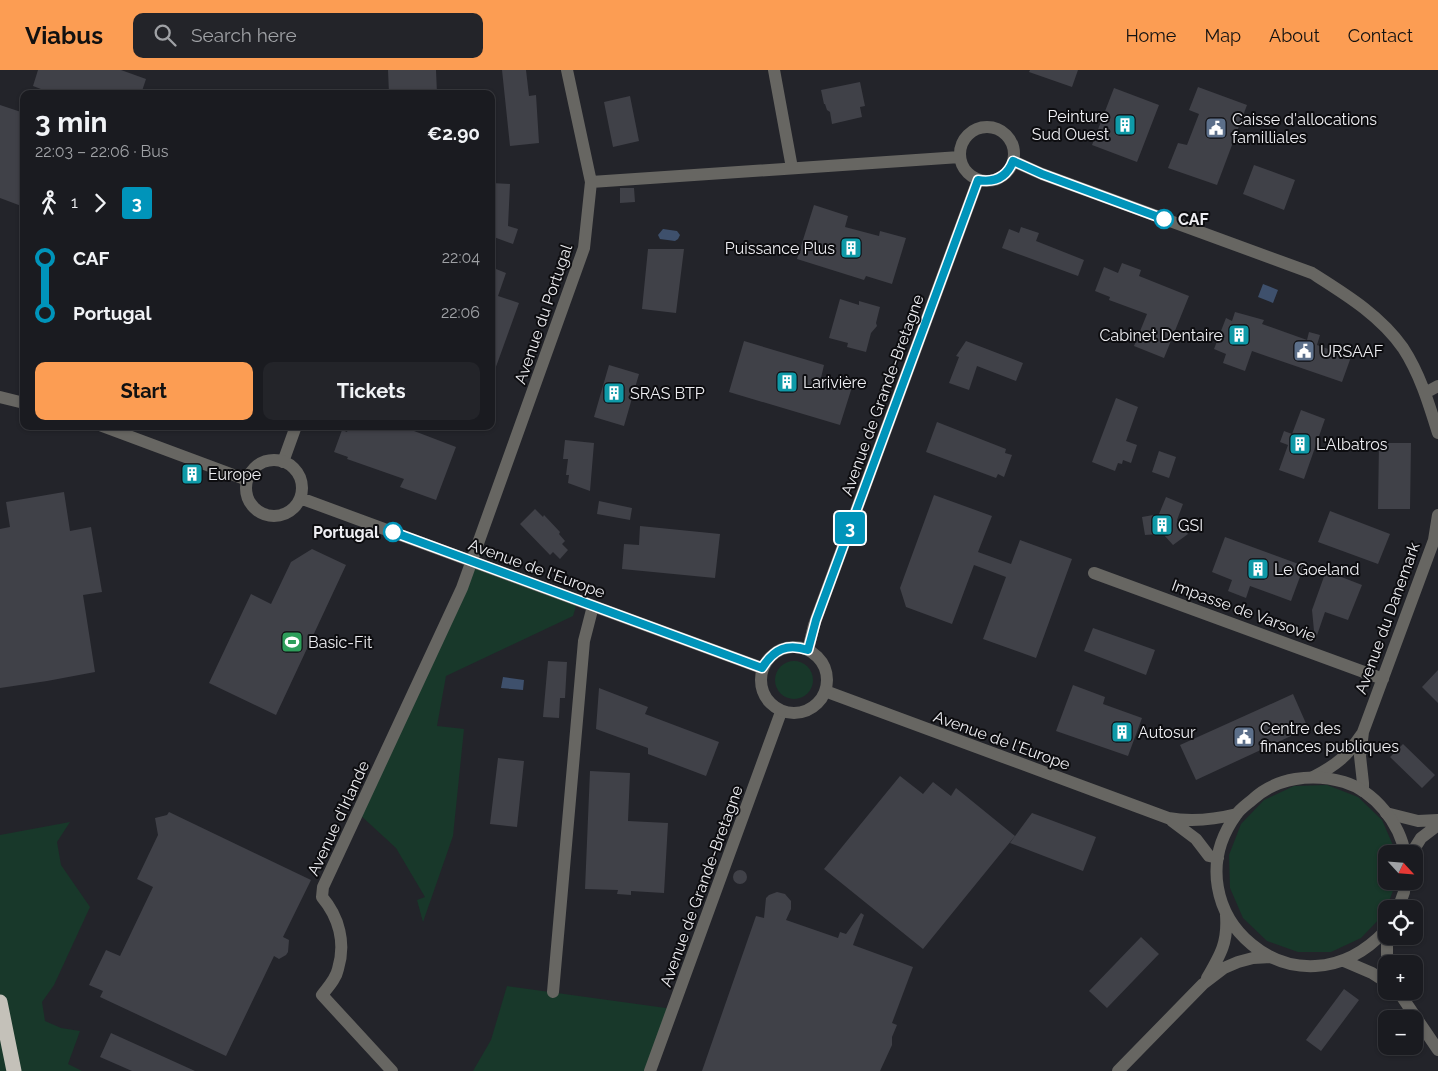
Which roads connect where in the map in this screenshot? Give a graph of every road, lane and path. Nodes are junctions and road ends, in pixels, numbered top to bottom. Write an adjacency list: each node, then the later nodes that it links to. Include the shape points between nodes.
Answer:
1 (567, 70): 7 (street, Avenue du Portugal)
2 (774, 70): 5 (street)
3 (960, 157): 4 (street, via 960,148 969,134 985,127 1002,131 1008,137 1013,144); 5 (street); 6 (street, via 966,171)
4 (1013, 161): 6 (street, via 1000,178); 9 (street, via 1312,273 1348,295 1385,326 1403,349)
5 (792, 168): 7 (street)
6 (978, 180): 22 (street, Avenue de Grande-Bretagne, via 816,620)
7 (591, 182): 19 (street, Avenue du Portugal, via 584,248)
8 (1438, 386): 9 (street)
9 (1426, 393): 14 (street)
10 (0, 397): 11 (street)
11 (20, 402)
12 (113, 430): 16 (street)
13 (295, 430): 15 (street)
14 (1438, 433)
15 (283, 462): 16 (street, via 266,462 258,466); 17 (street, via 297,473)
16 (247, 480): 17 (street, via 247,497 251,505 264,515 289,512)
17 (300, 498): 19 (street, Avenue de l'Europe)
18 (1438, 515): 24 (street, Avenue du Danemark, via 1434,540)
19 (472, 561): 21 (street, Avenue de l'Europe); 49 (street, Avenue d'Irlande, via 323,887 322,897 333,910 342,938 338,970 322,995)
20 (1094, 573): 24 (street, Impasse de Varsovie)
21 (593, 606): 23 (street, Avenue de l'Europe); 44 (street, via 584,641)
22 (808, 650): 23 (street, via 798,647 782,649 768,658); 25 (street, via 816,655 826,672)
23 (762, 668): 26 (street, via 761,689 765,698)
24 (1383, 678): 27 (street, Avenue du Danemark)
25 (825, 691): 26 (street, via 820,701 802,713); 32 (street, Avenue de l'Europe)
26 (781, 712): 50 (street, Avenue de Grande-Bretagne)
27 (1363, 732): 28 (street, Avenue du Danemark, via 1341,760); 29 (street, Avenue du Danemark, via 1360,756)
28 (1313, 777): 29 (street, via 1347,783); 31 (street, via 1284,781 1258,794)
29 (1363, 792): 30 (street)
30 (1386, 812): 33 (street, via 1418,821); 35 (street)
31 (1237, 814): 32 (street, Avenue de l'Europe, via 1205,820); 37 (street, via 1222,842)
32 (1168, 818): 37 (street, Avenue de l'Europe, via 1196,839 1209,856)
33 (1438, 820)
34 (1438, 825): 36 (street)
35 (1401, 845)
36 (1417, 845)
37 (1218, 858): 38 (street, via 1218,886)
38 (1226, 912): 40 (street, via 1247,941); 43 (street, via 1227,933 1223,947)
39 (1378, 939): 41 (street)
40 (1271, 957): 41 (street, via 1288,964 1307,966 1326,966); 43 (street, via 1238,962)
41 (1344, 961): 42 (street)
42 (1378, 977)
43 (1203, 984): 51 (street)
44 (553, 992)
45 (1403, 1000): 47 (street)
46 (0, 1002): 48 (highway)
47 (1438, 1050)
48 (14, 1071)
49 (392, 1071)
50 (650, 1071)
51 (1118, 1071)

